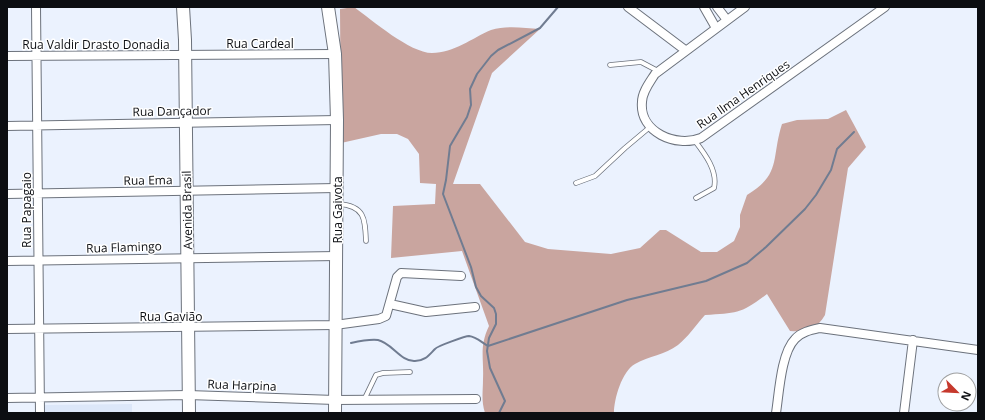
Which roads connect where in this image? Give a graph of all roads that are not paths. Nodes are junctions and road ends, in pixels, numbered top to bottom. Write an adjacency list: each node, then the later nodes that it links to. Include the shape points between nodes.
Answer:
1 (36, 7): 15 (street, Rua Papagaio)
2 (183, 7): 14 (street, Avenida Brasil)
3 (328, 7): 12 (street, Rua Gaivota)
4 (628, 7): 11 (street)
5 (704, 7): 10 (street)
6 (717, 7): 9 (street)
7 (745, 7): 9 (street)
8 (885, 7): 23 (street, Rua Ilma Henriques, via 720,126)
9 (727, 20): 10 (street)
10 (716, 28): 11 (street)
11 (685, 50): 17 (street)
12 (335, 54): 14 (street, Rua Cardeal); 18 (street, Rua Gaivota)
13 (7, 56): 15 (street, Rua Valdir Drasto Donadia)
14 (185, 56): 15 (street, Rua Valdir Drasto Donadia); 19 (street, Avenida Brasil)
15 (37, 57): 20 (street, Rua Papagaio)
16 (610, 65): 17 (lane, via 641,62)
17 (658, 71): 22 (street, via 647,87 642,101 643,115)
18 (337, 120): 19 (street, Rua Dançador); 25 (street, Rua Gaivota)
19 (186, 123): 20 (street, Rua Dançador); 26 (street, Avenida Brasil)
20 (37, 125): 21 (street, Rua Dançador); 27 (street, Rua Papagaio)
21 (7, 126)
22 (650, 127): 23 (street, Rua Ilma Henriques, via 671,140); 24 (lane, via 596,176)
23 (695, 141): 29 (lane, via 708,158 716,180 714,188)
24 (576, 183)
25 (336, 188): 26 (street, Rua Ema); 30 (street, Rua Gaivota)
26 (186, 192): 27 (street, Rua Ema); 33 (street, Avenida Brasil)
27 (38, 193): 28 (street, Rua Ema); 35 (street, Rua Papagaio)
28 (7, 194)
29 (696, 198)
30 (336, 204): 31 (lane, via 360,211 365,221); 32 (street, Rua Gaivota)
31 (366, 241)
32 (337, 256): 33 (street, Rua Flamingo); 39 (street, Rua Gaivota)
33 (187, 257): 35 (street, Rua Flamingo); 40 (street, Avenida Brasil)
34 (7, 261): 35 (street, Rua Flamingo)
35 (39, 261): 42 (street, Rua Papagaio)
36 (461, 276): 37 (street, via 401,273 397,277)
37 (390, 304): 38 (street, via 426,312); 39 (street, Rua Gavião, via 388,313 382,318)
38 (475, 307)
39 (335, 325): 40 (street, Rua Gavião); 50 (street, Rua Gaivota)
40 (187, 328): 42 (street, Rua Gavião); 46 (street, Avenida Brasil)
41 (7, 329): 42 (street, Rua Gavião)
42 (39, 329): 47 (street, Rua Papagaio)
43 (913, 340): 44 (street); 55 (street, via 820,328 801,334 786,351); 56 (street)
44 (978, 350)
45 (410, 372): 51 (lane, via 376,375)
46 (188, 395): 47 (street, Rua Harpina); 50 (street, Rua Harpina); 53 (street, Avenida Brasil)
47 (40, 397): 48 (street, Rua Harpina); 52 (street, Rua Papagaio)
48 (7, 398)
49 (476, 399): 51 (street, Rua Harpina)
50 (335, 400): 51 (street, Rua Harpina); 54 (street, Rua Gaivota)
51 (364, 400)
52 (40, 413)
53 (189, 413)
54 (335, 413)
55 (776, 413)
56 (904, 413)

